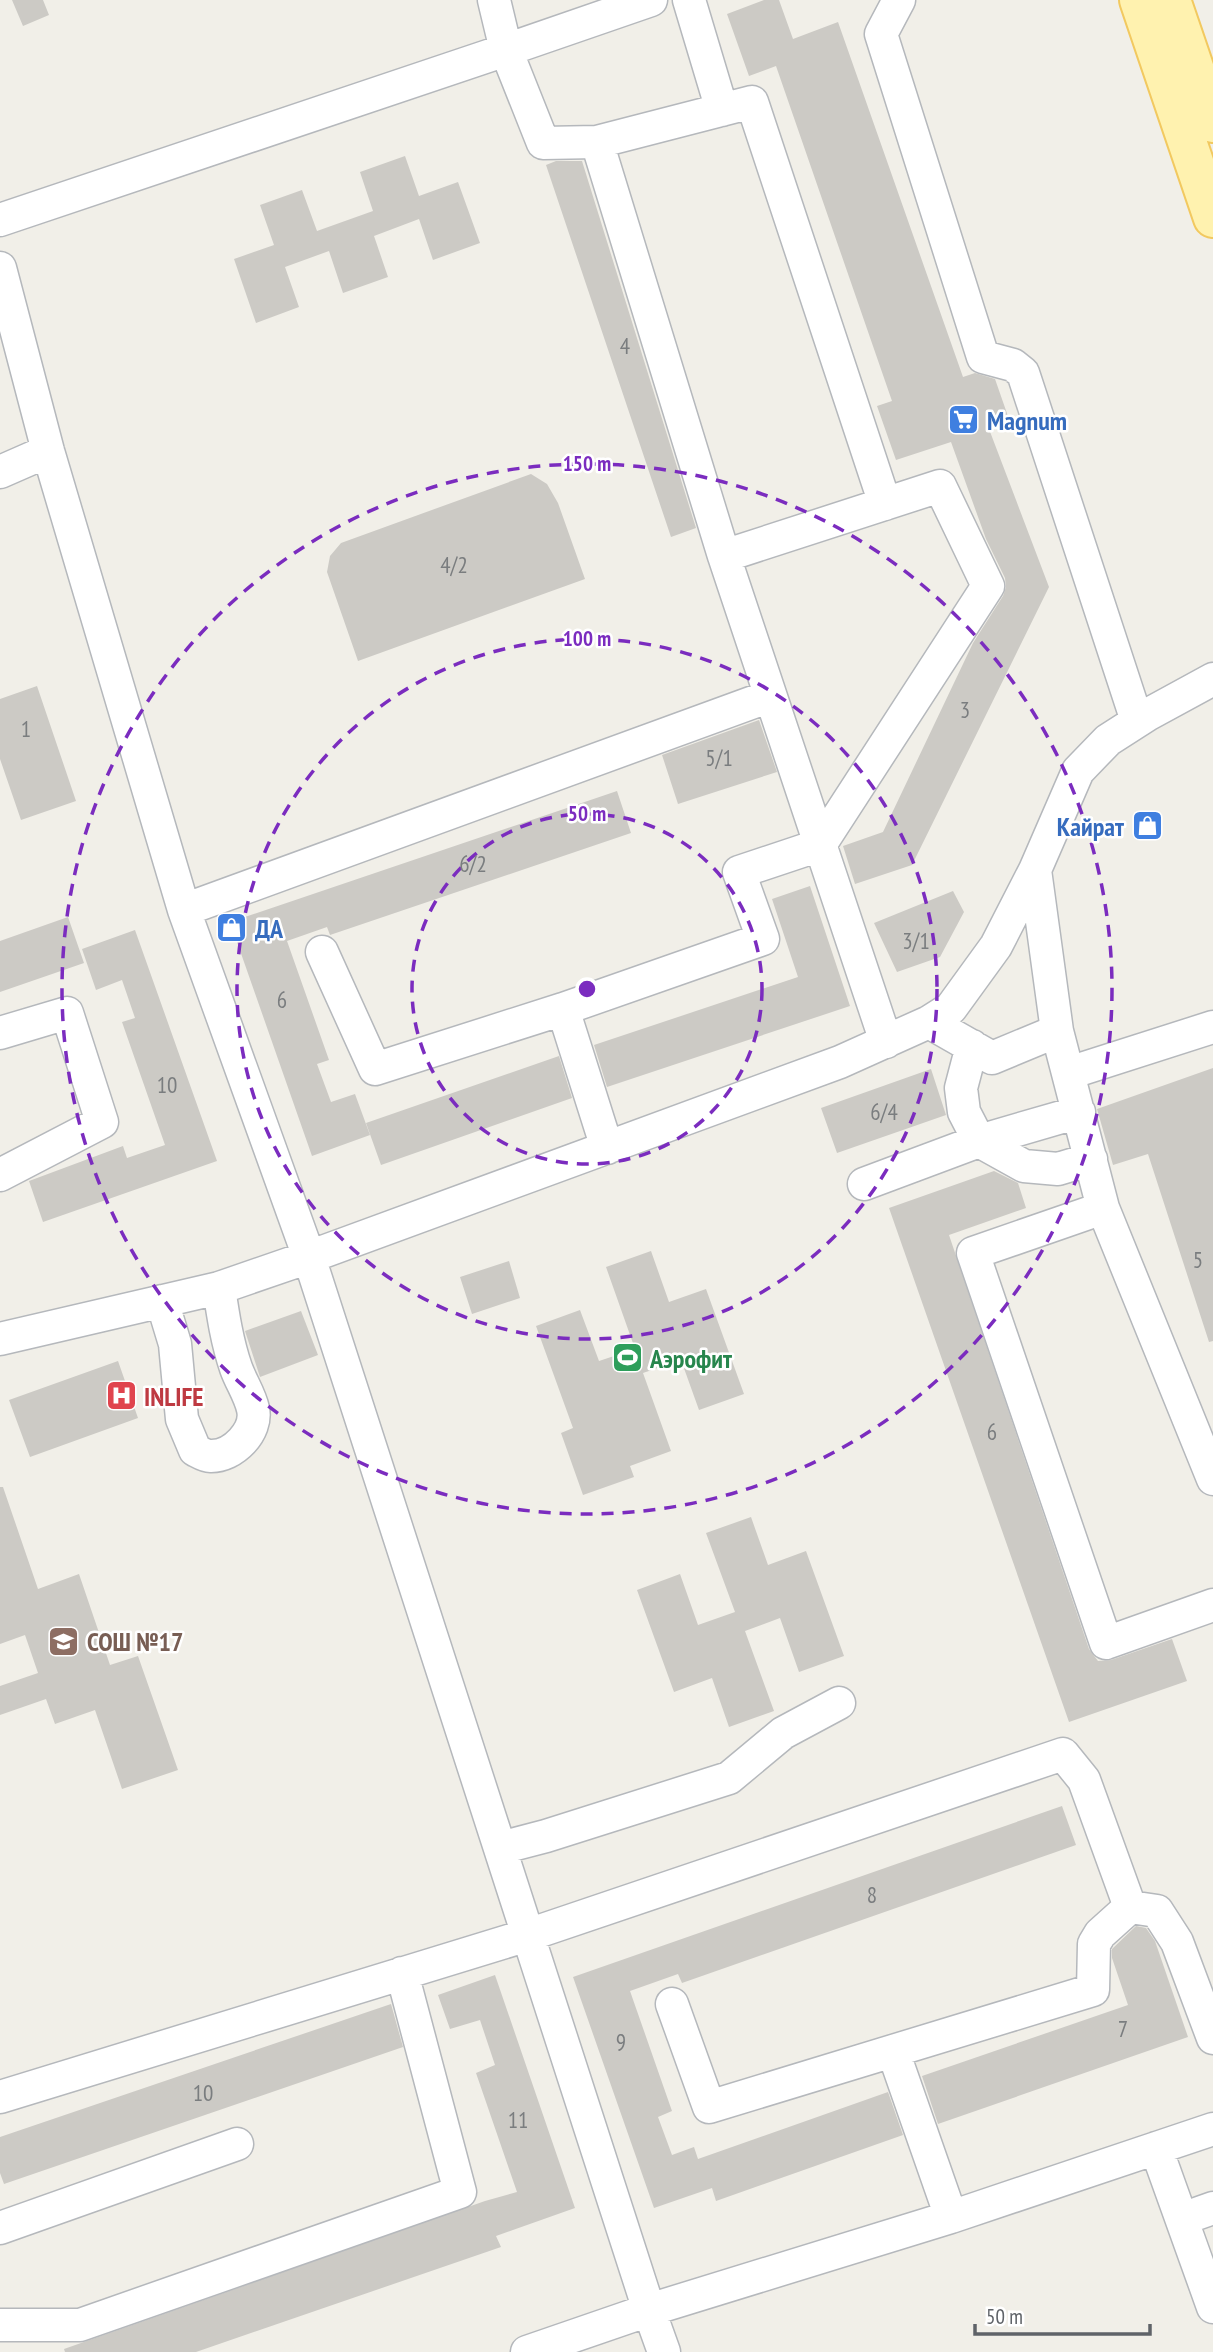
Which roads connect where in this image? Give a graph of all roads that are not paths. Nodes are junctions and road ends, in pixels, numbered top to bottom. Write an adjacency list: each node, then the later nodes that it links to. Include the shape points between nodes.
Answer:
1 (494, 0): 7 (street)
2 (651, 0): 7 (street)
3 (689, 0): 8 (street)
4 (899, 0): 20 (street, via 881,34 984,357 1013,365 1023,373)
5 (1139, 0): 11 (main road)
6 (1171, 0): 9 (main road)
7 (506, 50): 10 (street, via 543,143); 12 (street)
8 (722, 110): 10 (street); 16 (street, via 752,102)
9 (1213, 123)
10 (597, 142): 17 (street)
11 (1213, 218)
12 (0, 220)
13 (0, 268): 14 (street)
14 (48, 451): 15 (street); 23 (street)
15 (0, 472)
16 (885, 504): 17 (street); 21 (street, via 940,486 988,586)
17 (724, 556): 19 (street)
18 (1213, 679): 20 (street)
19 (770, 696): 21 (street); 23 (street)
20 (1137, 721): 22 (street, via 1108,740 1078,771)
21 (820, 845): 25 (street, via 739,872 763,939); 30 (street)
22 (1035, 870): 26 (street, via 989,959 951,1008); 28 (street)
23 (184, 910): 40 (street)
24 (322, 952): 25 (street, via 375,1069)
25 (563, 1009): 35 (street)
26 (929, 1022): 30 (street); 31 (street)
27 (1213, 1027): 32 (street)
28 (1057, 1031): 31 (street, via 992,1058); 32 (street)
29 (0, 1033): 37 (street, via 67,1013 102,1122)
30 (886, 1042): 35 (street)
31 (972, 1046): 34 (street, via 961,1088 964,1112)
32 (1069, 1073): 33 (street)
33 (1079, 1112): 34 (street); 36 (street)
34 (979, 1141): 36 (street, via 1024,1166 1058,1169); 38 (street)
35 (607, 1148): 40 (street)
36 (1091, 1159): 39 (street)
37 (0, 1175)
38 (864, 1184)
39 (1103, 1208): 44 (street); 45 (street, via 973,1253 1106,1643)
40 (309, 1257): 41 (street); 47 (street)
41 (219, 1288): 42 (street); 42 (street, via 225,1329 253,1410 253,1426 228,1452 209,1456 195,1450 182,1419 175,1344)
42 (162, 1301): 43 (street)
43 (0, 1339)
44 (1213, 1479)
45 (1213, 1605)
46 (839, 1703): 47 (street, via 783,1733 729,1778)
47 (500, 1848): 49 (street)
48 (1130, 1907): 49 (street, via 1084,1780 1063,1754); 52 (street, via 1157,1911 1167,1925); 53 (street, via 1094,1944 1093,1990)
49 (528, 1934): 50 (street); 63 (street)
50 (402, 1973): 54 (street); 64 (street, via 460,2192 80,2325)
51 (672, 2004): 53 (street, via 709,2107)
52 (1213, 2038)
53 (893, 2051): 59 (street)
54 (0, 2097)
55 (1213, 2129): 57 (street)
56 (237, 2144): 60 (street)
57 (1156, 2148): 59 (street); 61 (street)
58 (1213, 2207): 61 (street)
59 (951, 2217): 63 (street)
60 (0, 2228)
61 (1194, 2233): 62 (street)
62 (1213, 2307)
63 (649, 2310): 65 (street); 66 (street)
64 (0, 2325)
65 (527, 2352)
66 (664, 2352)

